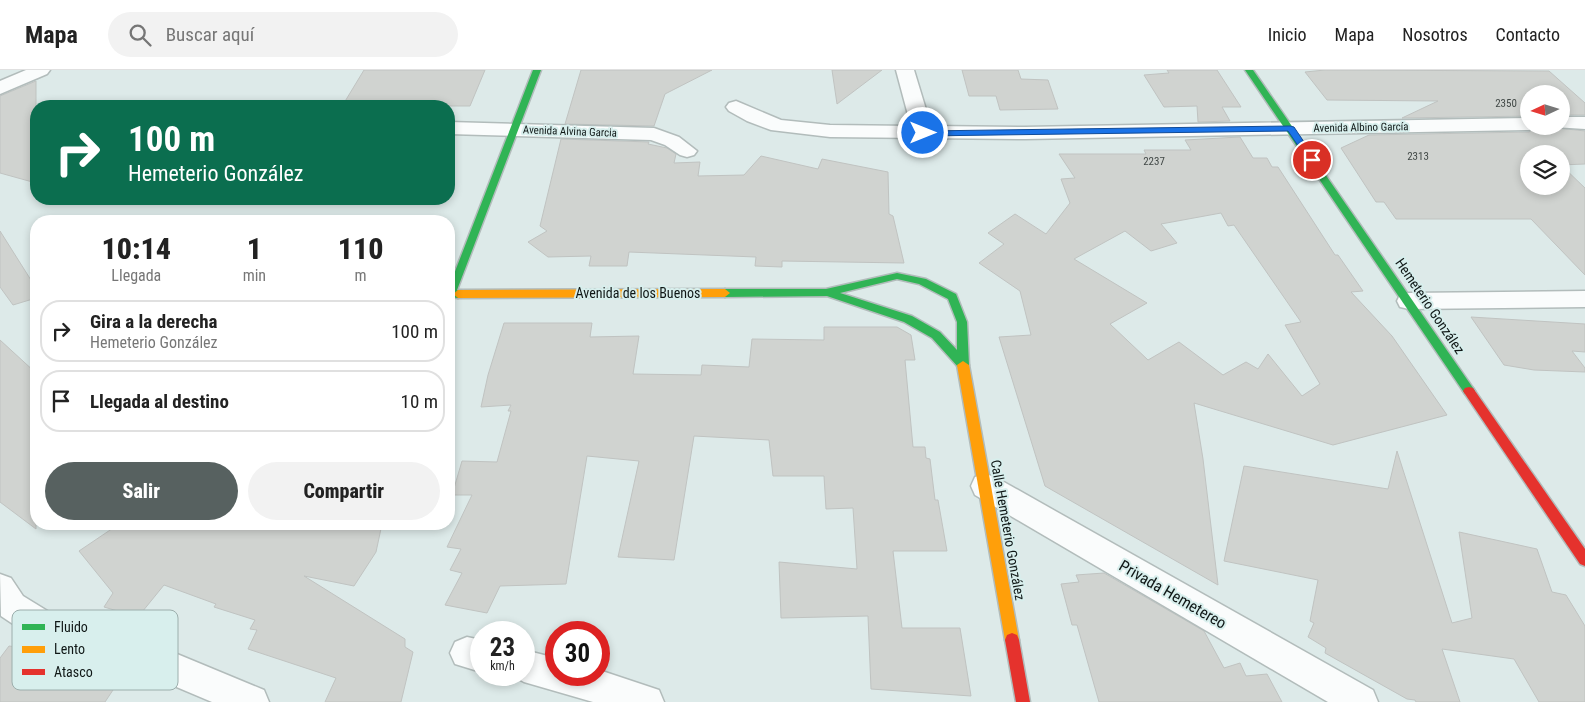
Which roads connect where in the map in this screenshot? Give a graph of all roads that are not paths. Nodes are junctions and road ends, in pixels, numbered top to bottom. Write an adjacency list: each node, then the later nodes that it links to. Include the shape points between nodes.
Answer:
1 (40, 70): 5 (street)
2 (537, 70): 11 (street)
3 (905, 70): 13 (street)
4 (1249, 70): 12 (street, Hemeterio González)
5 (0, 88)
6 (736, 106): 13 (street, via 754,118 778,126)
7 (1570, 123): 8 (street)
8 (1585, 123)
9 (1520, 124): 12 (street, Avenida Albino García)
10 (455, 128): 11 (street, Avenida Alvina Garcia)
11 (515, 128): 14 (street, Avenida Alvina Garcia, via 654,134); 15 (street)
12 (1290, 129): 13 (street, Avenida Albino García); 19 (street, Hemeterio González)
13 (923, 133)
14 (686, 151)
15 (455, 282)
16 (826, 293): 17 (street, Avenida de los Buenos); 20 (street, Avenida de los Buenos, via 908,319 936,335); 20 (street, Avenida de los Buenos, via 897,276 922,281 952,297 962,322)
17 (455, 297)
18 (1585, 298): 19 (street)
19 (1409, 301): 22 (street, Hemeterio González)
20 (963, 363): 21 (street, Calle Hemeterio González)
21 (985, 486): 29 (street, Calle Hemeterio González); 30 (street, Privada Hemetereo)
22 (1585, 560)
23 (0, 588): 24 (street)
24 (18, 610)
25 (178, 671): 27 (street)
26 (595, 686): 28 (street)
27 (252, 702)
28 (647, 702)
29 (1023, 702)
30 (1361, 702)

